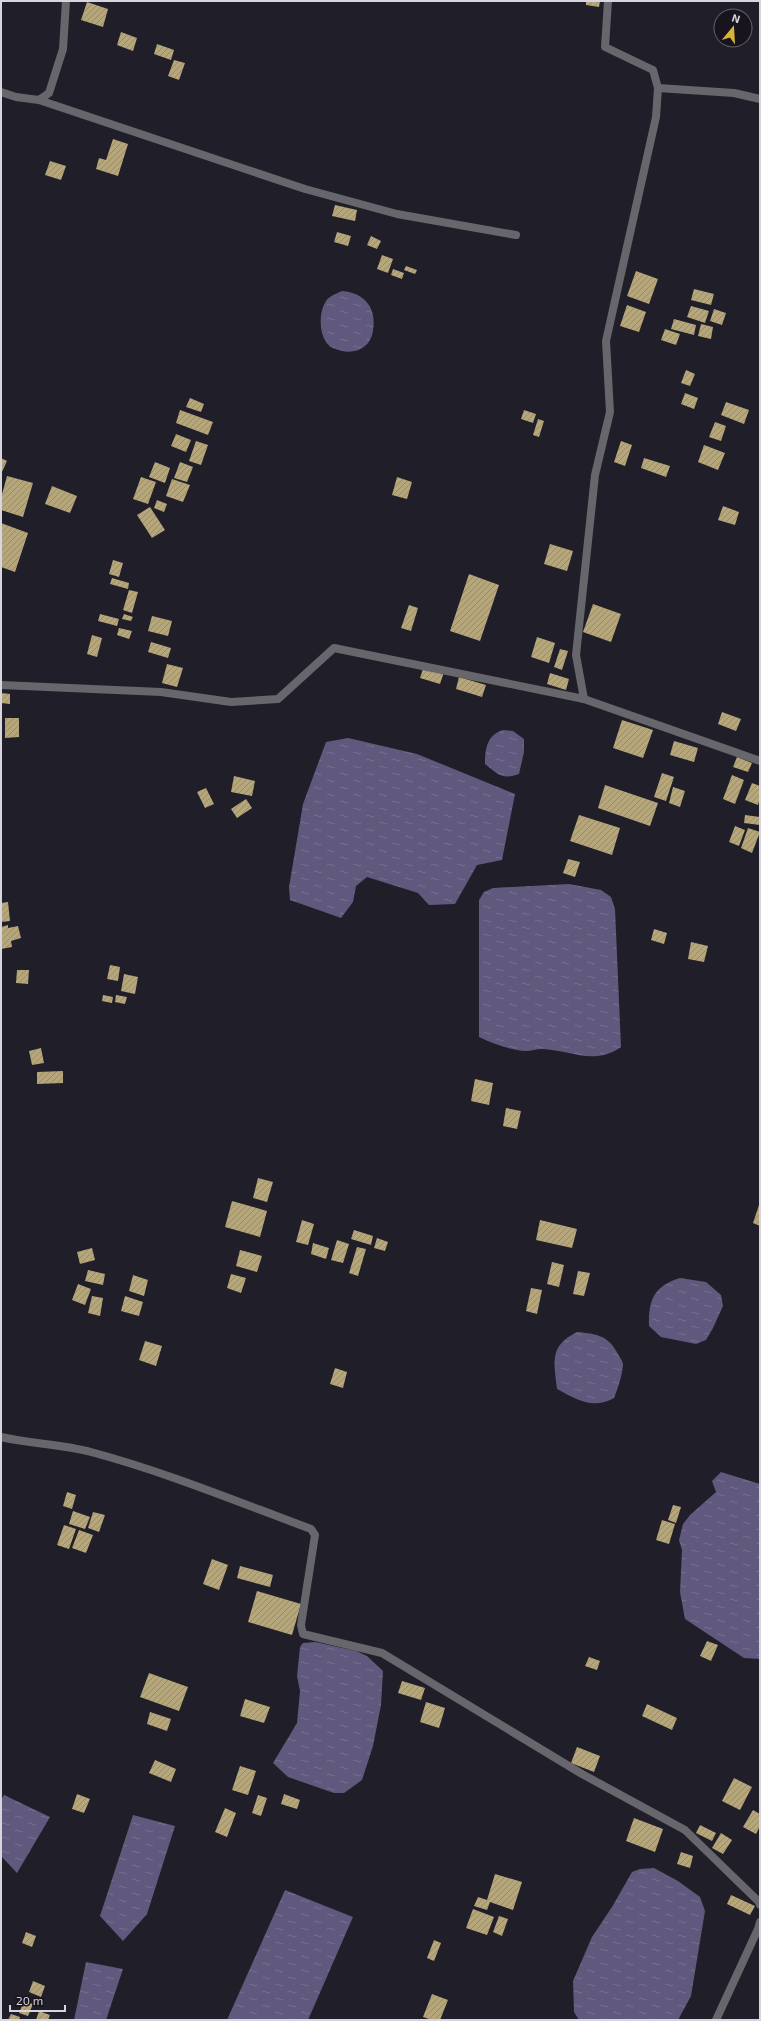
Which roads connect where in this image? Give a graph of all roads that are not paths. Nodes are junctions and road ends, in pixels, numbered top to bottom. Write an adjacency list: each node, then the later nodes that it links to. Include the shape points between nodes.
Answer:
1 (66, 1): 6 (street, via 64,49 49,92)
2 (608, 1): 3 (street, via 605,47 653,70)
3 (658, 88): 5 (street, via 734,93); 9 (street, via 656,117 606,341 610,412 595,474 576,655)
4 (1, 92): 6 (street)
5 (760, 99)
6 (39, 100): 7 (street, via 305,189 397,214)
7 (516, 235)
8 (1, 685): 9 (street, via 161,692 231,702 278,698 334,648)
9 (584, 699): 10 (street)
10 (760, 761)
11 (1, 1437): 12 (street, via 89,1451 135,1465 311,1529 315,1535 301,1625 303,1634 382,1653 582,1774 685,1830)
12 (760, 1905)
13 (760, 1922): 14 (street)
14 (716, 2020)

